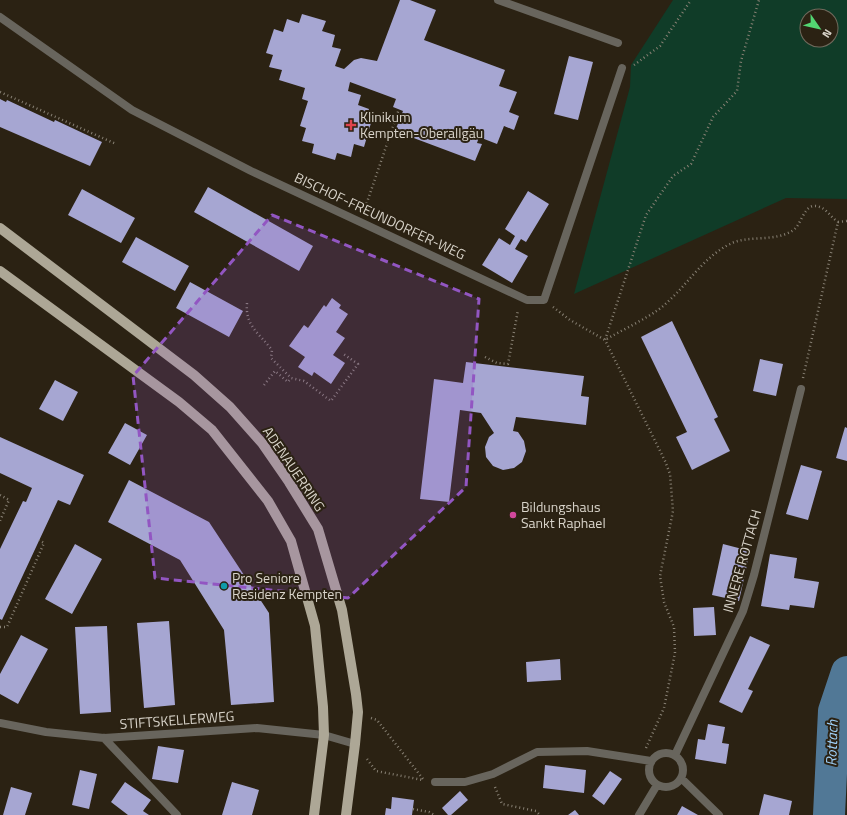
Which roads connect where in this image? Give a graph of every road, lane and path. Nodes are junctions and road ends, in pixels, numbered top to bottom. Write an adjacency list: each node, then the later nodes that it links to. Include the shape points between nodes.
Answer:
1 (498, 0): 5 (street)
2 (691, 0): 7 (path, via 660,46)
3 (759, 0): 19 (path, via 741,61 737,91 713,117 691,164 673,176 646,215)
4 (0, 17): 11 (street, BISCHOF-FREUNDORFER-WEG, via 132,110 251,171)
5 (618, 43)
6 (622, 68): 7 (street)
7 (619, 76): 17 (street)
8 (0, 92): 10 (path)
9 (399, 110): 11 (path)
10 (116, 144)
11 (361, 221): 16 (street, BISCHOF-FREUNDORFER-WEG)
12 (847, 221): 13 (path)
13 (838, 222): 19 (path, via 827,210 813,206 793,230 777,237 731,243 714,254 679,292 658,310); 24 (path)
14 (0, 228): 29 (main road, ADENAUERRING, via 194,375 230,408 262,443 318,529 342,610)
15 (0, 271): 31 (main road, via 179,402 212,430 268,501 291,541 315,626)
16 (521, 297): 17 (street, BISCHOF-FREUNDORFER-WEG, via 527,300); 21 (path, via 508,364 497,363)
17 (544, 300): 19 (path, via 570,320)
18 (247, 303): 22 (path, via 248,322 272,350 271,358)
19 (605, 340): 35 (path, via 666,461 670,474 672,511 660,576 664,602 674,627 675,653 664,708 646,749)
20 (342, 353): 22 (path, via 358,364 331,401 304,381)
21 (485, 357)
22 (291, 378): 23 (path, via 288,382 276,371)
23 (264, 385)
24 (801, 389): 34 (street, INNERE ROTTACH, via 743,611)
25 (0, 494): 26 (path, via 9,500)
26 (0, 521)
27 (39, 540): 28 (path, via 44,543 7,627)
28 (0, 627)
29 (358, 712): 33 (main road, ADENAUERRING); 38 (path, via 377,720)
30 (0, 723): 32 (street, STIFTSKELLERWEG, via 46,732)
31 (324, 735): 32 (street, STIFTSKELLERWEG, via 257,728); 33 (street, STIFTSKELLERWEG); 43 (main road)
32 (104, 738): 42 (street)
33 (355, 744): 38 (path, via 376,771); 44 (main road, ADENAUERRING)
34 (675, 755): 35 (street, via 666,752); 37 (street, via 681,761)
35 (649, 760): 36 (street, via 587,751 537,752); 40 (street, via 651,778)
36 (493, 774): 39 (street, via 466,782); 46 (path, via 495,792 502,804 536,811)
37 (681, 778): 40 (street, via 674,785 666,787); 48 (street)
38 (423, 780): 39 (path)
39 (435, 782)
40 (657, 784): 47 (street)
41 (413, 809): 45 (path)
42 (178, 815)
43 (314, 815)
44 (346, 815)
45 (434, 815)
46 (540, 815)
47 (639, 815)
48 (718, 815)

